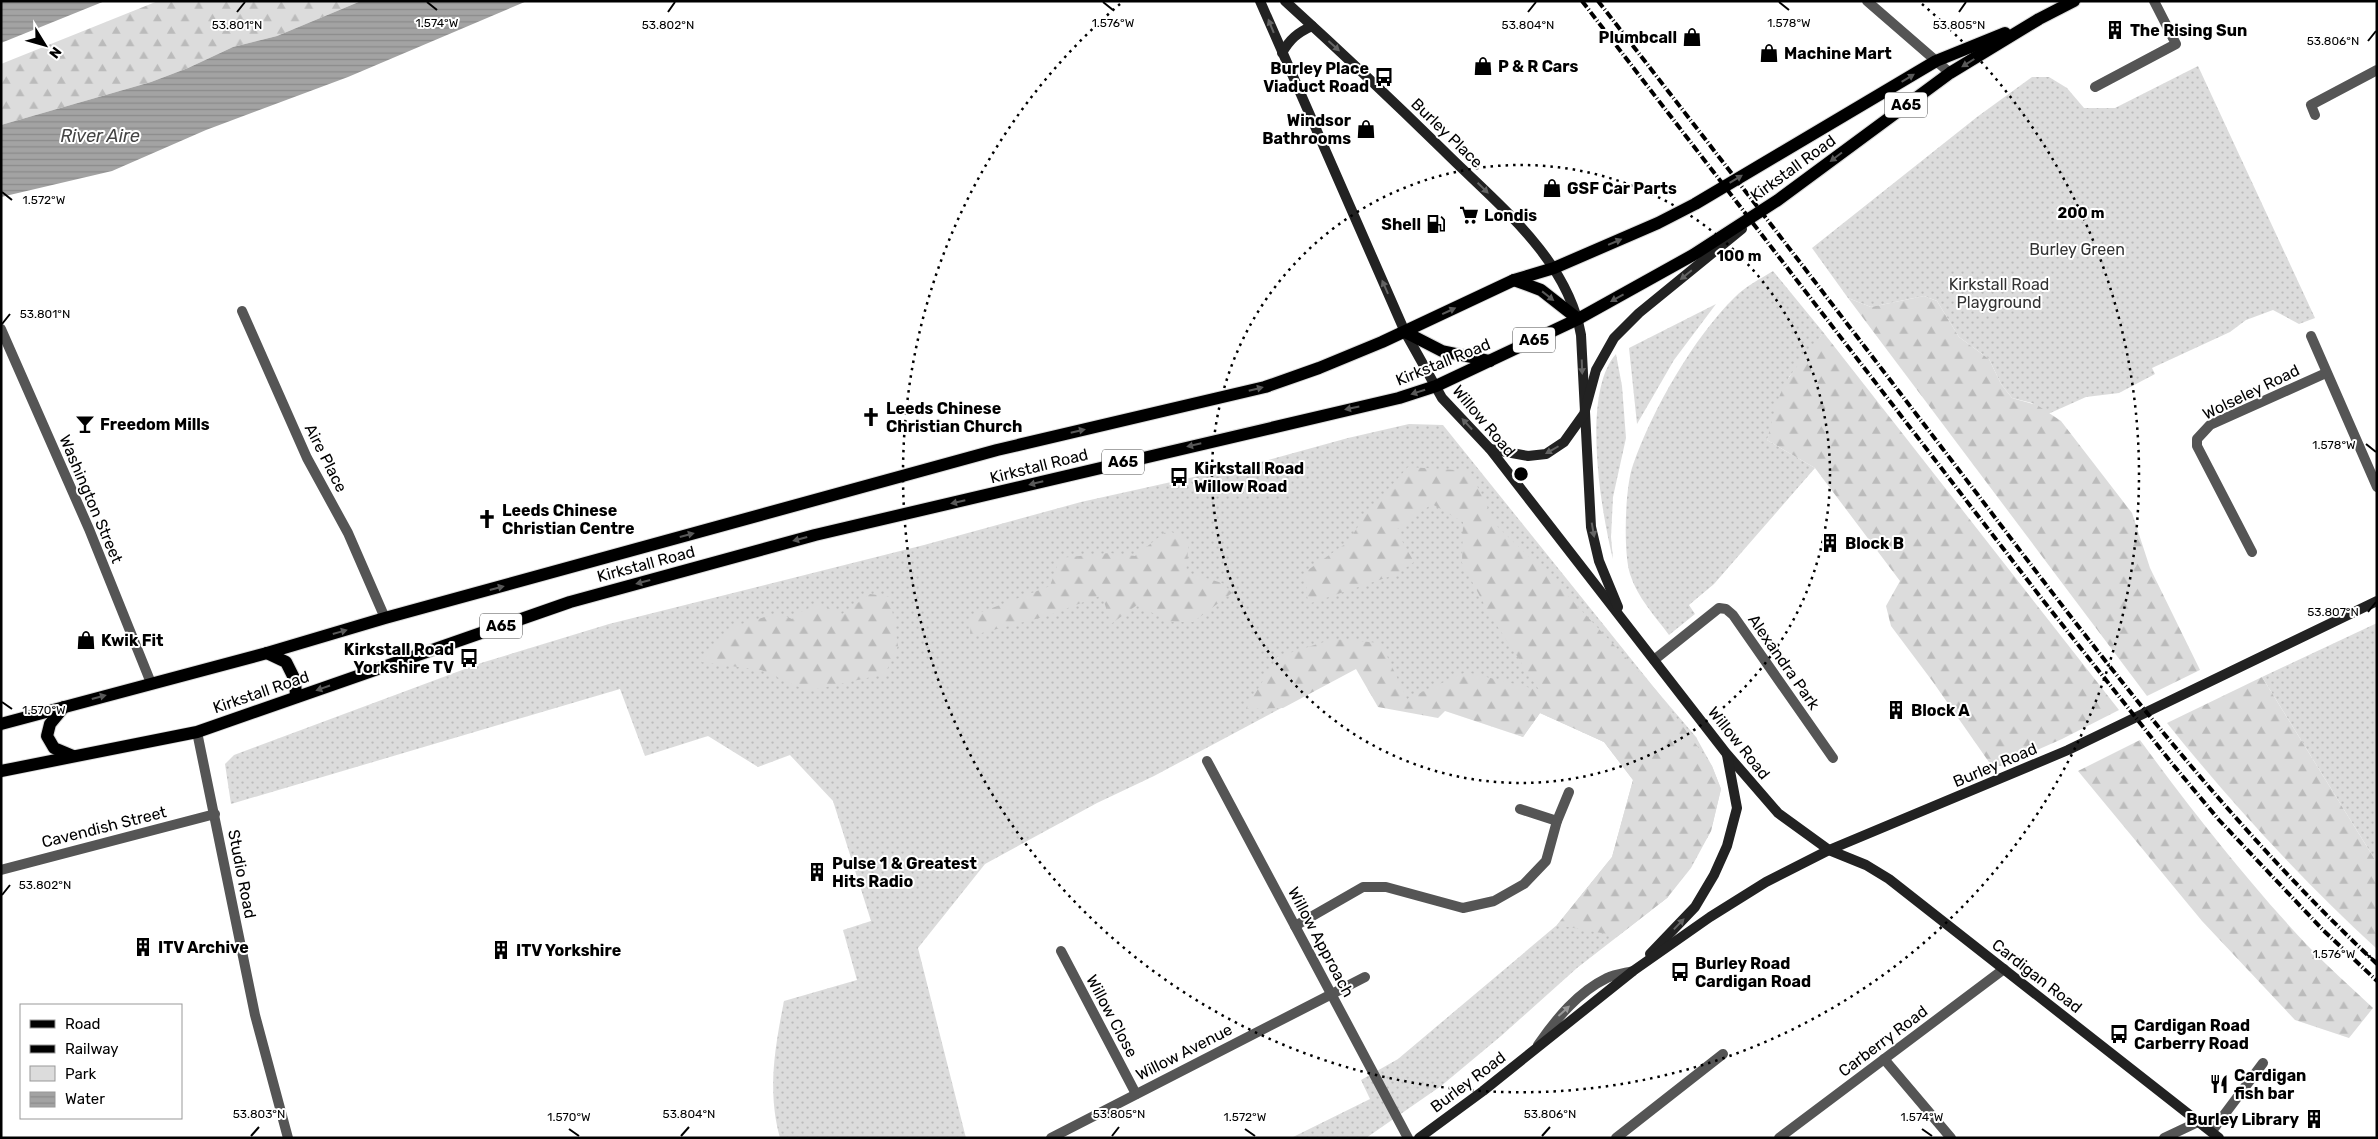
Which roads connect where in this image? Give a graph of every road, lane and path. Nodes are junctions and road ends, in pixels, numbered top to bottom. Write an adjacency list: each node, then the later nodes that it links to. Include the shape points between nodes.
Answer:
1 (1260, 1): 8 (street, one-way to 1)
2 (1285, 1): 7 (street, Burley Place)
3 (1867, 1): 9 (street)
4 (2074, 1): 6 (main road, Kirkstall Road / A65)
5 (2154, 1): 12 (street, via 2176,44)
6 (2040, 19): 9 (main road, Kirkstall Road / A65); 11 (main road, Kirkstall Road / A65, one-way to 11)
7 (1312, 26): 8 (street, via 1289,40); 15 (street, Burley Place, one-way to 15, via 1514,218)
8 (1282, 53): 20 (street, one-way to 8)
9 (1936, 61): 11 (street); 15 (main road, Kirkstall Road / A65, one-way to 9, via 1695,204)
10 (2377, 70): 13 (street, via 2311,105)
11 (1950, 73): 14 (main road, Kirkstall Road / A65, one-way to 14)
12 (2095, 87)
13 (2315, 114)
14 (1778, 200): 18 (main road, Kirkstall Road / A65, one-way to 18, via 1693,255); 25 (street, one-way to 25, via 1639,313 1614,338 1596,370)
15 (1554, 268): 16 (main road, Kirkstall Road / A65); 18 (street, Burley Place)
16 (1514, 280): 18 (main road, one-way to 18, via 1541,290); 20 (main road, Kirkstall Road / A65, one-way to 16)
17 (242, 311): 31 (street, Aire Place, via 307,458 348,533)
18 (1578, 319): 22 (main road, Kirkstall Road / A65); 25 (street, Willow Road, one-way to 25)
19 (1, 329): 34 (street, Washington Street)
20 (1405, 332): 22 (main road, via 1442,351); 24 (street, Willow Road); 31 (main road, Kirkstall Road / A65, one-way to 20, via 997,450 1265,387)
21 (2311, 336): 23 (street, Wolseley Road)
22 (1490, 361): 24 (main road, Kirkstall Road / A65)
23 (2326, 373): 27 (street, Wolseley Road); 28 (street, Wolseley Road, via 2210,425 2197,439 2197,446)
24 (1436, 386): 26 (street, Willow Road, one-way to 24, via 1442,398); 35 (main road, Kirkstall Road / A65, one-way to 35, via 1399,398 815,535 570,602)
25 (1584, 414): 26 (street, one-way to 26, via 1564,442 1546,454 1528,456); 30 (street, Willow Road, one-way to 30, via 1592,527 1599,561)
26 (1490, 449): 30 (street, Willow Road)
27 (2377, 487)
28 (2252, 552)
29 (2377, 601): 48 (street, Burley Road, via 2068,750)
30 (1622, 617): 33 (street, Willow Road)
31 (385, 618): 32 (main road, Kirkstall Road / A65, one-way to 31)
32 (268, 653): 34 (main road, Kirkstall Road / A65); 35 (main road, via 286,662 295,680)
33 (1654, 660): 39 (street, Willow Road); 41 (street, Alexandra Park, via 1719,608 1726,609)
34 (151, 683): 36 (main road, Kirkstall Road / A65, one-way to 34)
35 (296, 697): 38 (main road, Kirkstall Road / A65)
36 (64, 707): 37 (main road, Kirkstall Road / A65); 40 (main road, via 50,724 47,736 54,748)
37 (1, 724)
38 (197, 732): 40 (main road, Kirkstall Road / A65); 46 (street, Studio Road)
39 (1726, 753): 48 (street, Willow Road, via 1778,812); 53 (street, one-way to 39, via 1695,907 1727,846 1737,808)
40 (73, 756): 43 (main road, Kirkstall Road / A65)
41 (1833, 758)
42 (1207, 761): 50 (street, Willow Approach)
43 (1, 771)
44 (1569, 792): 47 (street)
45 (1520, 809): 47 (street)
46 (215, 814): 49 (street, Cavendish Street); 62 (street, Studio Road, via 255,1015)
47 (1557, 822): 50 (street, via 1546,861 1524,884 1494,900 1463,908 1386,887 1363,887)
48 (1829, 850): 52 (street, Cardigan Road, via 1866,865 1888,879); 53 (street, Burley Road, via 1750,892)
49 (1, 870)
50 (1295, 926): 55 (street, Willow Approach)
51 (1061, 951): 59 (street, Willow Close)
52 (2004, 969): 57 (street, Carberry Road); 60 (street, Cardigan Road)
53 (1633, 971): 65 (street, Burley Road)
54 (1365, 977): 55 (street, Willow Avenue)
55 (1331, 994): 59 (street, Willow Avenue); 64 (street, Willow Approach)
56 (1723, 1054): 66 (street)
57 (1884, 1059): 67 (street, Carberry Road); 68 (street)
58 (2262, 1063): 61 (street)
59 (1136, 1094): 63 (street, Willow Avenue)
60 (2198, 1122): 61 (street, Cardigan Road); 69 (street)
61 (2216, 1135)
62 (288, 1138)
63 (1051, 1138)
64 (1408, 1138)
65 (1419, 1138)
66 (1616, 1138)
67 (1779, 1138)
68 (1952, 1138)
69 (2164, 1138)

